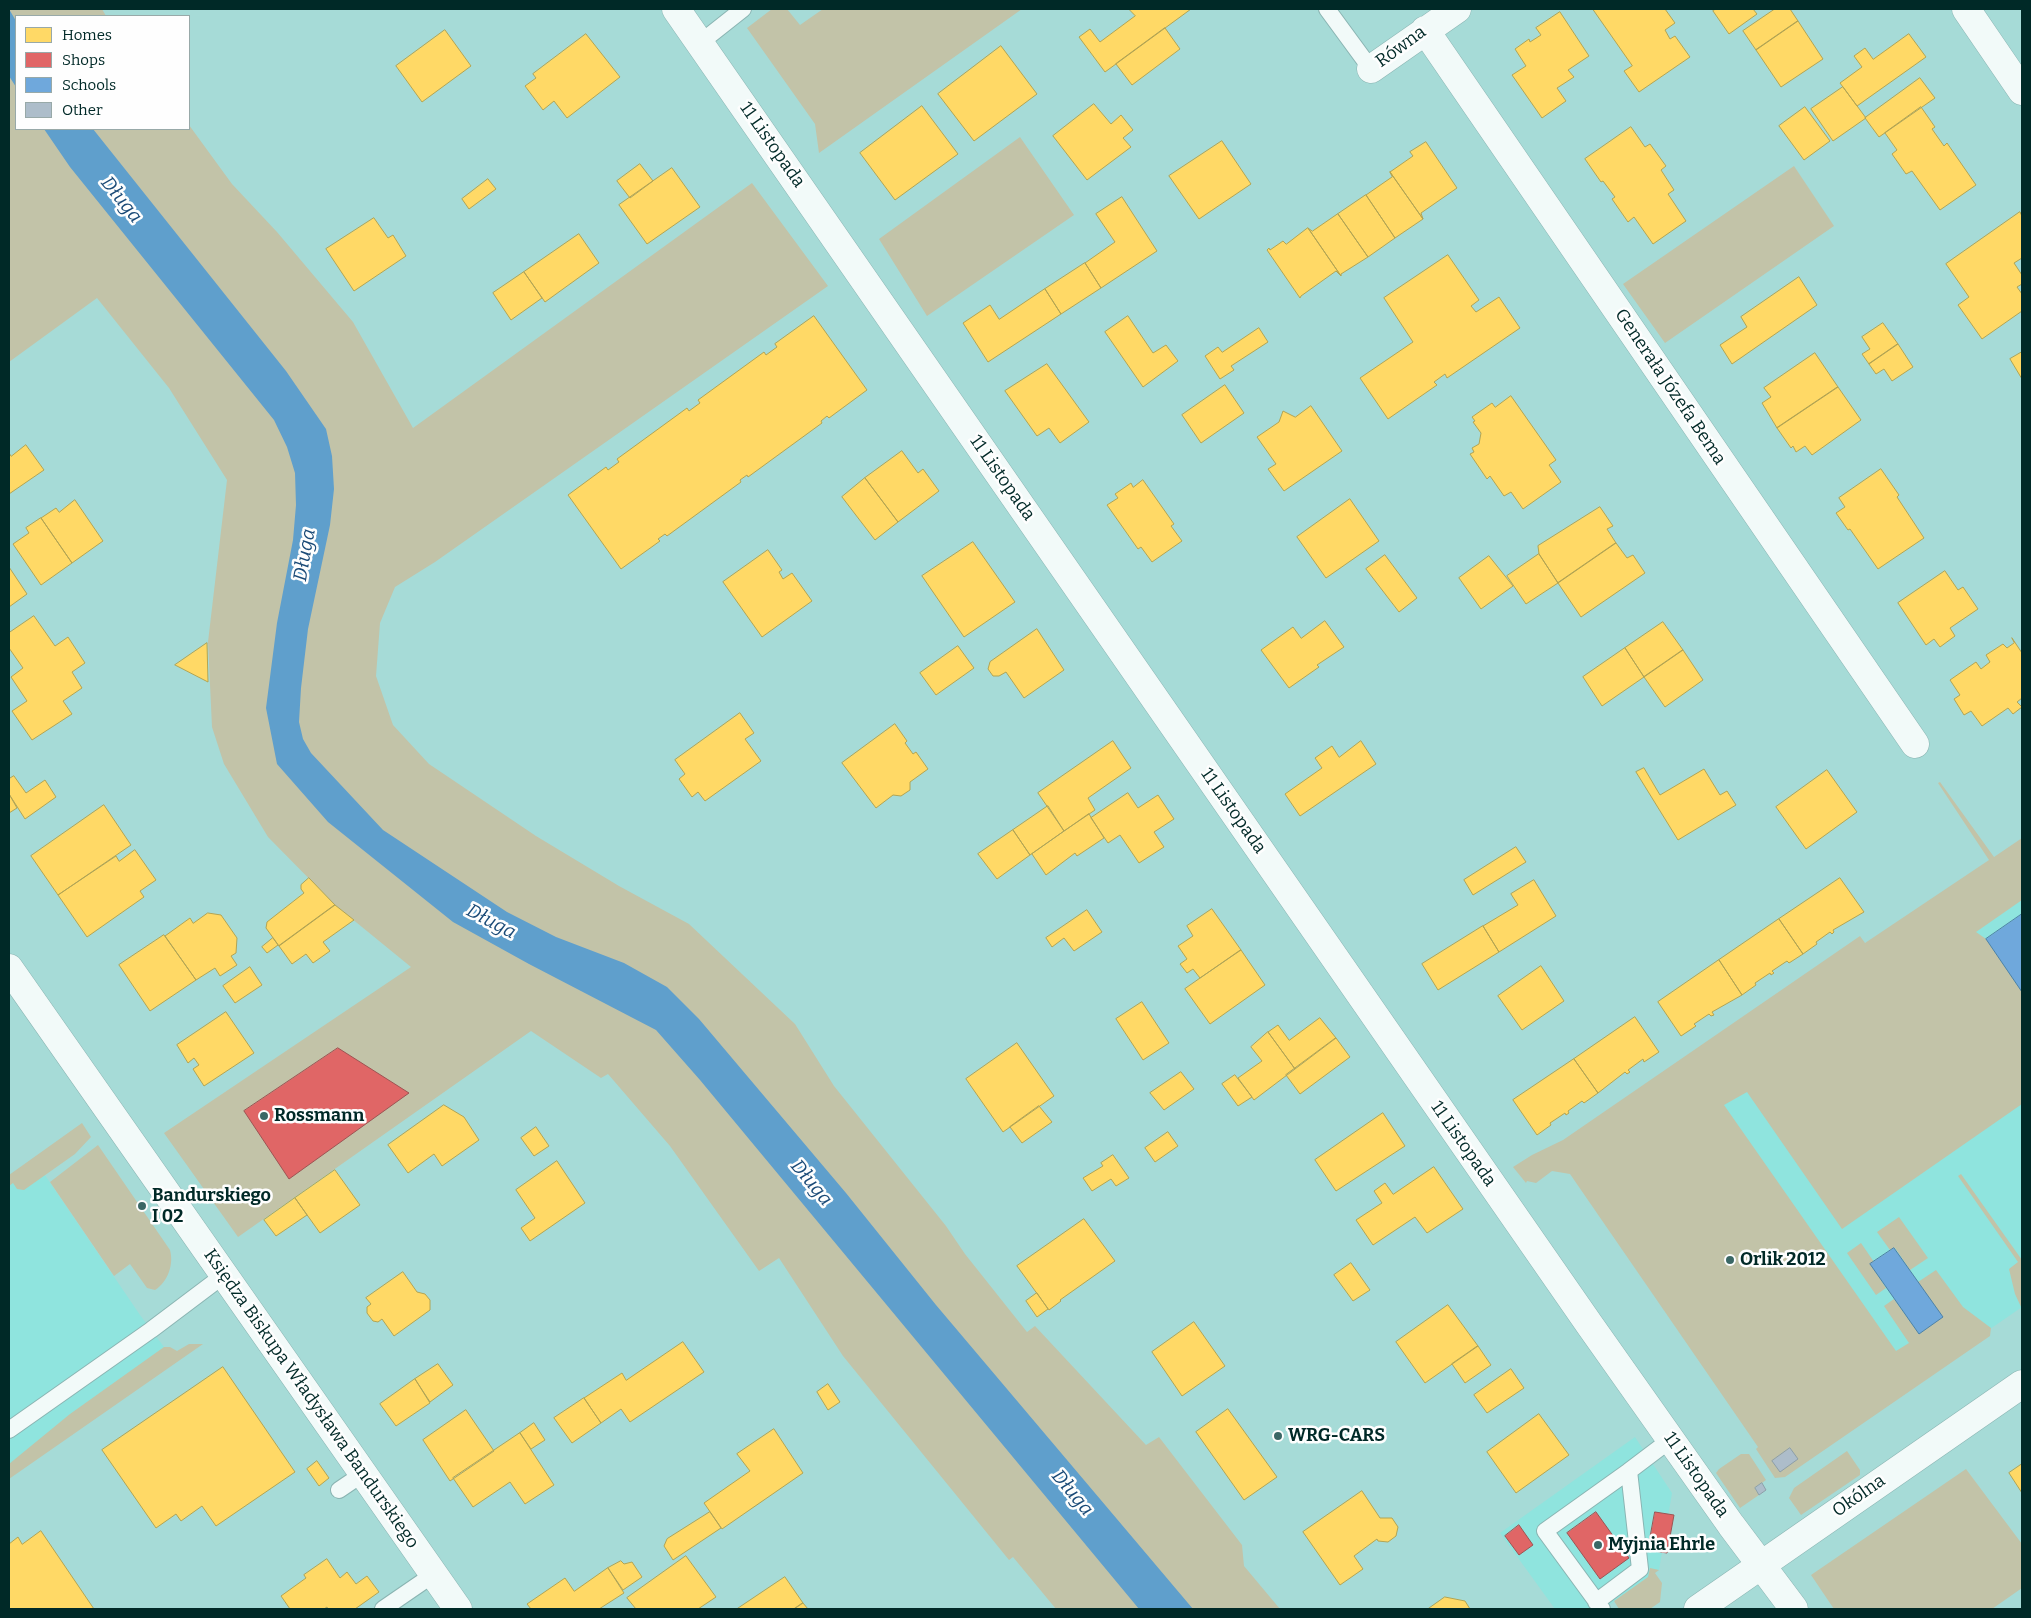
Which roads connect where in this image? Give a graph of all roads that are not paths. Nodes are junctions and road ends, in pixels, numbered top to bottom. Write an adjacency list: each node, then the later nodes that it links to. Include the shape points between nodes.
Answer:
1 (676, 9): 7 (street, 11 Listopada)
2 (742, 9): 7 (lane)
3 (1327, 9): 8 (lane)
4 (1457, 9): 6 (street, Równa)
5 (1966, 9): 9 (street)
6 (1425, 30): 8 (street, Równa); 10 (street, Generała Józefa Bema)
7 (700, 43): 15 (street, 11 Listopada)
8 (1371, 69)
9 (2022, 91)
10 (1915, 744)
11 (10, 971): 12 (street, Księdza Biskupa Władysława Bandurskiego)
12 (224, 1275): 14 (lane, via 152,1330); 17 (street, Księdza Biskupa Władysława Bandurskiego)
13 (2022, 1384): 19 (street, Okólna)
14 (9, 1430)
15 (1670, 1440): 16 (lane); 19 (street, 11 Listopada)
16 (1629, 1471): 21 (lane, via 1640,1569); 21 (lane, via 1545,1531)
17 (364, 1473): 18 (lane); 20 (street, Księdza Biskupa Władysława Bandurskiego)
18 (339, 1490)
19 (1761, 1564): 24 (street, Okólna); 25 (street, 11 Listopada)
20 (434, 1574): 22 (lane); 23 (street, Księdza Biskupa Władysława Bandurskiego)
21 (1599, 1605)
22 (383, 1609)
23 (458, 1609)
24 (1698, 1609)
25 (1794, 1609)

